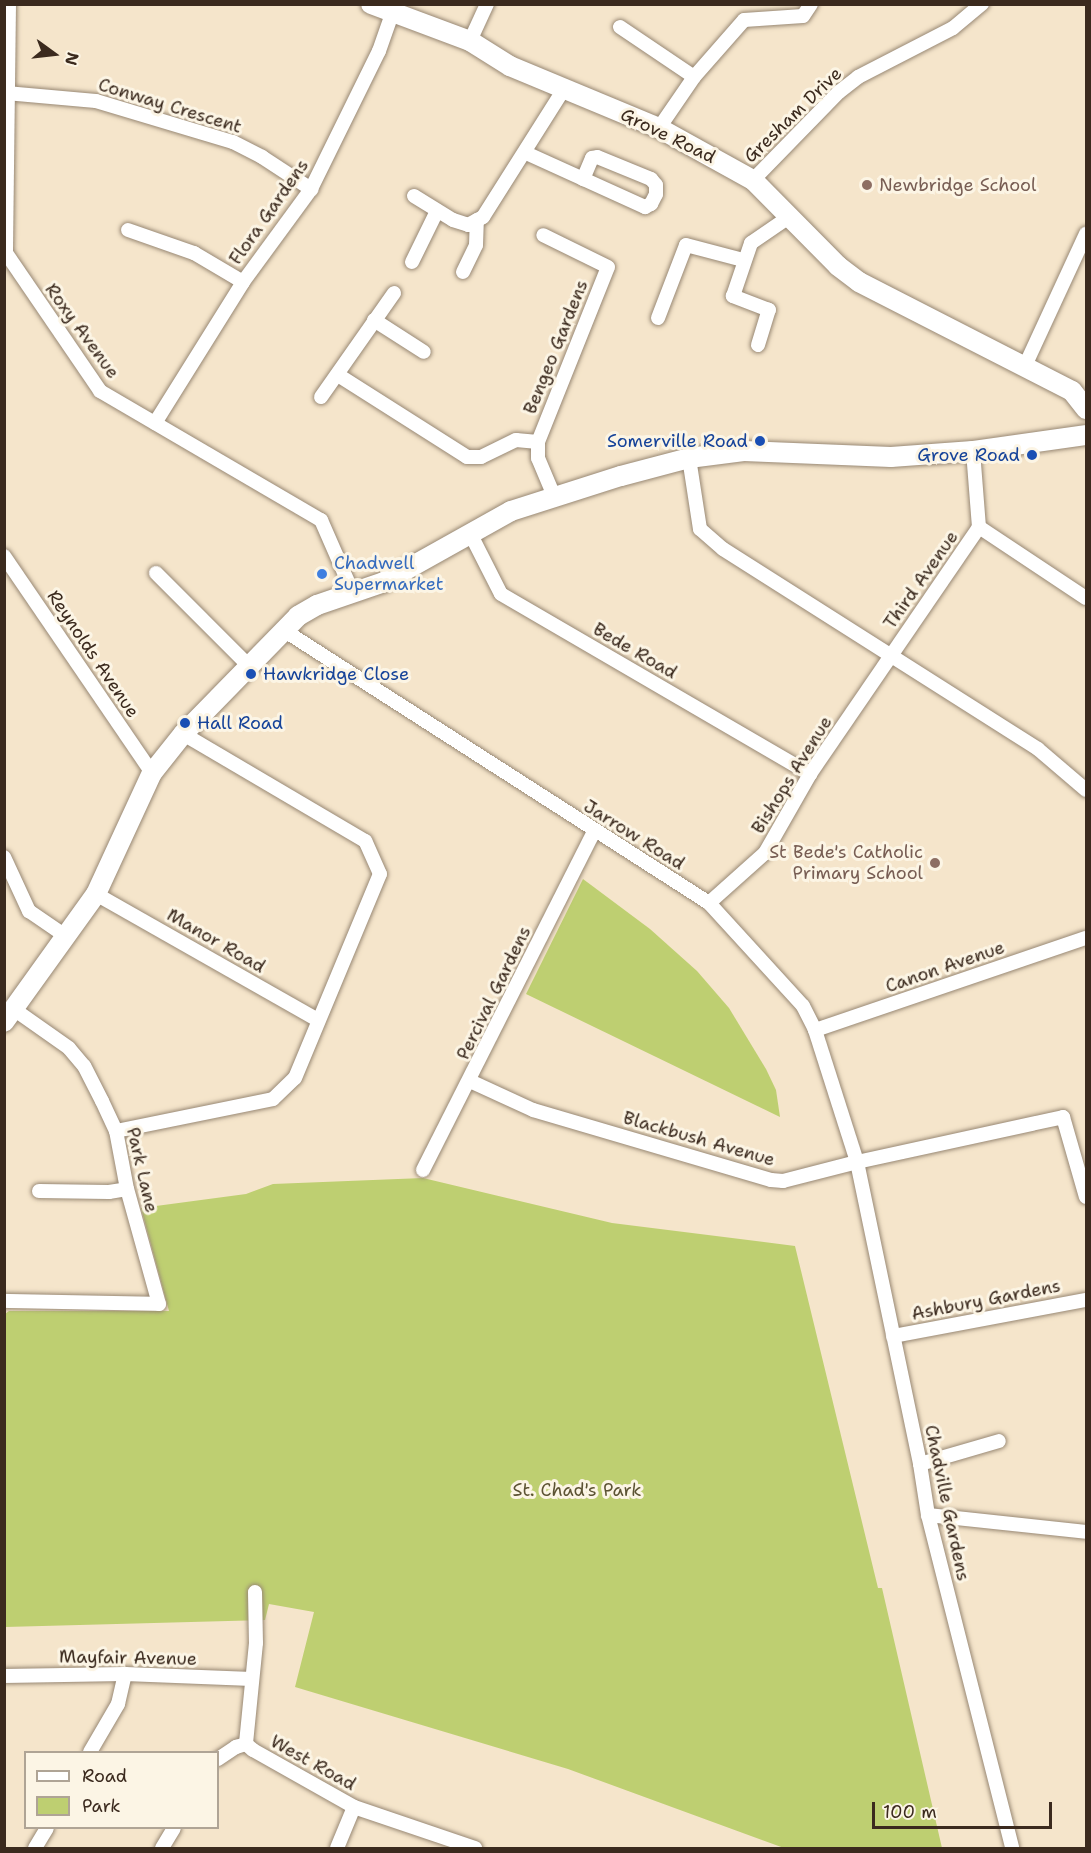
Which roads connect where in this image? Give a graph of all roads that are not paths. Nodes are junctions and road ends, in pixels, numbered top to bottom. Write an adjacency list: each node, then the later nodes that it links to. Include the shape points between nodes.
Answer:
1 (9, 4): 11 (street, Roxy Avenue)
2 (371, 4): 6 (street, Grove Road)
3 (487, 4): 8 (street)
4 (811, 4): 9 (street, via 803,16 744,20)
5 (982, 4): 15 (street, Gresham Drive, via 954,28 858,77)
6 (393, 11): 8 (street, Grove Road); 16 (street, Flora Gardens, via 379,51)
7 (620, 27): 9 (street)
8 (470, 41): 10 (street, Grove Road, via 510,66)
9 (694, 77): 12 (street)
10 (564, 89): 12 (street, Grove Road); 13 (street)
11 (6, 93): 16 (street, Conway Crescent, via 96,101 233,142); 37 (street, Roxy Avenue, via 6,253 100,391)
12 (659, 128): 15 (street, Grove Road)
13 (526, 153): 14 (street); 20 (street, via 483,217)
14 (583, 179): 14 (street, via 592,158 597,157 651,179 656,194 645,207)
15 (753, 180): 19 (street, Grove Road)
16 (311, 189): 27 (street, Flora Gardens)
17 (414, 196): 18 (street)
18 (437, 211): 20 (street, via 468,225); 25 (street)
19 (789, 217): 24 (street, via 752,243); 33 (street, Grove Road, via 859,282)
20 (477, 220): 26 (street, via 476,245)
21 (128, 230): 27 (street, via 194,253)
22 (543, 234): 39 (street, Bengeo Gardens, via 608,267)
23 (1086, 234): 33 (street)
24 (743, 260): 29 (street, via 686,245); 31 (street, via 733,296 769,310)
25 (412, 262)
26 (464, 272)
27 (243, 282): 37 (street, Flora Gardens)
28 (394, 293): 30 (street)
29 (658, 318)
30 (374, 320): 32 (street); 34 (street)
31 (758, 345)
32 (424, 352)
33 (1024, 368): 36 (street, Grove Road, via 1072,391)
34 (338, 375): 35 (street); 39 (street, via 467,457 481,457 516,440)
35 (321, 397)
36 (1086, 409)
37 (155, 423): 47 (street, Roxy Avenue, via 321,520)
38 (1086, 435): 40 (street)
39 (538, 442): 42 (street, via 538,458)
40 (973, 451): 41 (street, via 891,457 744,451); 43 (street)
41 (689, 458): 42 (street); 50 (street, via 700,529 723,549)
42 (554, 496): 44 (street, via 511,511)
43 (979, 527): 48 (street); 50 (street, Third Avenue)
44 (470, 533): 47 (street, via 407,571); 54 (street, Bede Road, via 501,594)
45 (4, 556): 53 (street, Reynolds Avenue)
46 (156, 573): 51 (street)
47 (352, 591): 49 (street, via 298,616)
48 (1086, 598)
49 (285, 631): 51 (street); 56 (street, Jarrow Road)
50 (892, 654): 54 (street, Bishops Avenue); 55 (street, via 1038,749)
51 (250, 667): 52 (street)
52 (183, 734): 53 (street); 63 (street, via 364,841 380,874)
53 (152, 773): 58 (street)
54 (810, 774): 59 (street, Bishops Avenue, via 765,853)
55 (1086, 790)
56 (594, 831): 59 (street, Jarrow Road); 65 (street, Percival Gardens)
57 (4, 857): 60 (street, via 29,911)
58 (96, 894): 60 (street); 63 (street, Manor Road)
59 (709, 903): 64 (street, Jarrow Road, via 803,1006)
60 (67, 937): 62 (street)
61 (1086, 938): 64 (street, Canon Avenue)
62 (10, 1016): 66 (street, Park Lane, via 69,1048 84,1066)
63 (318, 1020): 66 (street, via 294,1078 273,1099)
64 (815, 1030): 67 (street, Jarrow Road)
65 (470, 1081): 67 (street, Blackbush Avenue, via 533,1110 771,1180 783,1181); 68 (street, Percival Gardens)
66 (116, 1131): 69 (street, Park Lane)
67 (857, 1162): 71 (street, Blackbush Avenue, via 1064,1118); 74 (street, Chadville Gardens)
68 (423, 1170)
69 (127, 1189): 70 (street); 73 (street, Park Lane, via 159,1304)
70 (39, 1191)
71 (1086, 1197)
72 (1086, 1300): 74 (street, Ashbury Gardens)
73 (4, 1301)
74 (893, 1336): 76 (street, Chadville Gardens)
75 (999, 1441): 76 (street)
76 (920, 1464): 77 (street, Chadville Gardens)
77 (928, 1515): 78 (street); 93 (street, Chadville Gardens)
78 (1086, 1532)
79 (255, 1592): 82 (street, West Road)
80 (125, 1674): 81 (street, Mayfair Avenue); 82 (street, Mayfair Avenue); 84 (street, via 118,1704)
81 (4, 1676)
82 (252, 1679): 83 (street, West Road)
83 (246, 1744): 85 (street); 86 (street, West Road)
84 (91, 1751)
85 (219, 1758)
86 (354, 1807): 91 (street); 92 (street, West Road)
87 (46, 1829): 89 (street)
88 (173, 1829): 90 (street)
89 (35, 1848)
90 (162, 1848)
91 (337, 1848)
92 (475, 1848)
93 (1012, 1848)

